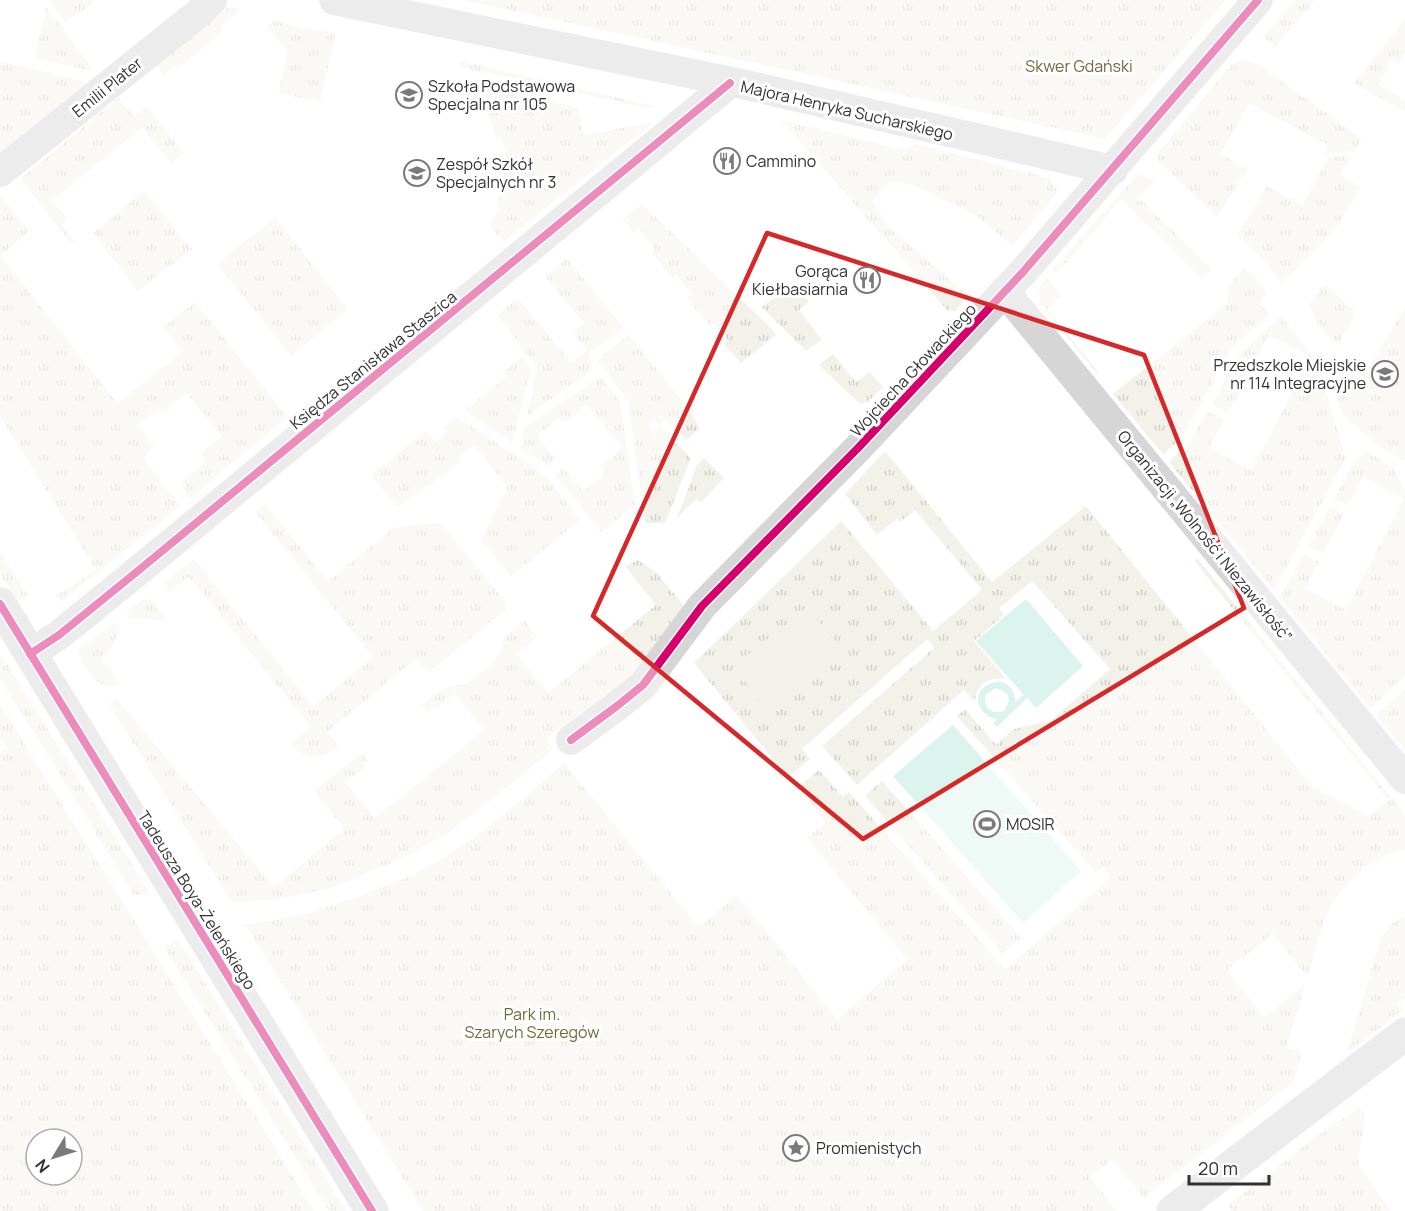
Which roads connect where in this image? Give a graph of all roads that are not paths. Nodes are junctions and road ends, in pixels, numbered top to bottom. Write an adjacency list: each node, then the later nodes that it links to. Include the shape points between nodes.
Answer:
1 (212, 0): 6 (street, Emilii Plater)
2 (334, 0): 4 (street, Majora Henryka Sucharskiego)
3 (1258, 0): 5 (street, Wojciecha Głowackiego)
4 (730, 83): 5 (street, Majora Henryka Sucharskiego); 9 (street, Księdza Stanisława Staszica, via 130,578)
5 (1113, 170): 7 (street, Wojciecha Głowackiego)
6 (0, 172)
7 (1005, 292): 10 (street, Wojciecha Głowackiego, via 702,606 643,685); 11 (street, Organizacji „Wolność i Niezawisłość”)
8 (0, 604): 9 (street, Tadeusza Boya-Żeleńskiego)
9 (30, 654): 13 (street, Tadeusza Boya-Żeleńskiego)
10 (571, 740)
11 (1405, 780)
12 (1405, 1034): 14 (street)
13 (372, 1211)
14 (1173, 1211)

